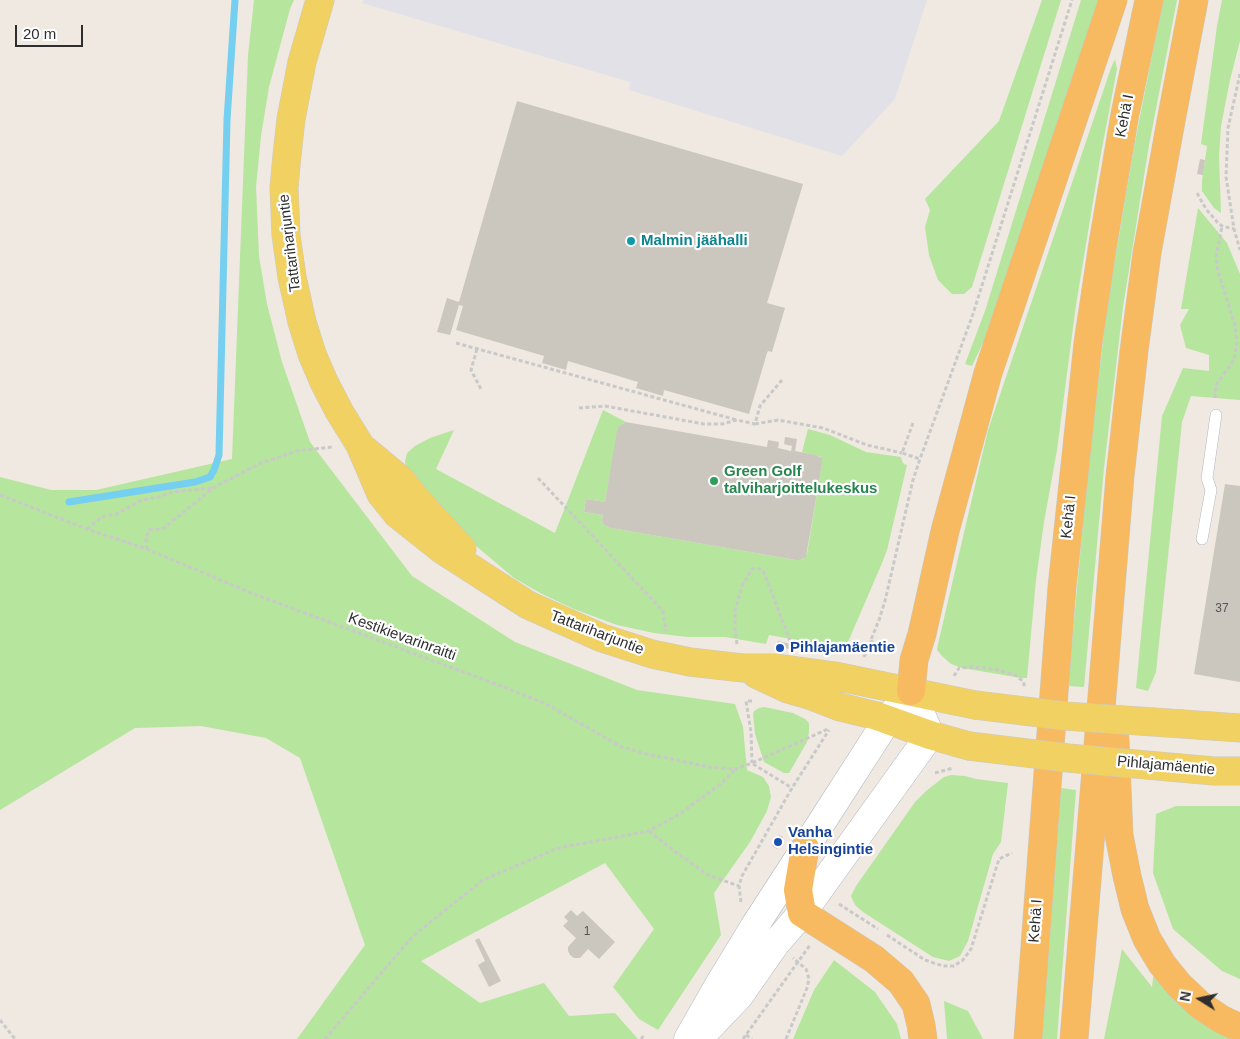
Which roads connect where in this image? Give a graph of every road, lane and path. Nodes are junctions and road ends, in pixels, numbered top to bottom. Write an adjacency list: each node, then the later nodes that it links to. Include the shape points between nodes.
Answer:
1 (320, 0): 20 (main road, Tattariharjuntie, via 302,62 291,119 284,188 286,235 292,277 312,354 335,404)
2 (1072, 0): 22 (path, via 974,314)
3 (1113, 0): 36 (highway, via 988,373 914,660)
4 (1149, 0): 68 (highway, Kehä I, via 1125,114 1088,343 1062,587)
5 (1194, 0): 29 (highway, via 1147,253)
6 (1240, 74): 9 (path, via 1228,128 1226,177)
7 (1197, 193): 8 (path)
8 (1222, 226): 9 (path); 16 (path, via 1216,257 1237,343 1234,360 1216,385)
9 (1234, 229): 10 (path)
10 (1240, 250)
11 (456, 343): 12 (path)
12 (476, 349): 14 (path, via 471,370); 17 (path)
13 (782, 380): 19 (path, via 760,406)
14 (482, 391)
15 (580, 408): 17 (path, via 605,406 704,424)
16 (1216, 415): 27 (lane, via 1207,478 1211,490)
17 (737, 420): 19 (path)
18 (913, 423): 21 (path)
19 (755, 424): 21 (path, via 778,420 823,428 867,445)
20 (360, 445): 24 (path, via 296,451 259,464); 33 (main road, Tattariharjuntie, via 381,494 397,514 441,549 528,605 602,638 652,654 690,662)
21 (902, 453): 22 (path)
22 (920, 459): 34 (path, via 879,620)
23 (538, 478): 30 (path, via 662,612)
24 (213, 488): 26 (path, via 172,492 142,500 102,518); 28 (path, via 164,528 148,530)
25 (0, 495): 26 (path, Kestikievarinraitti)
26 (87, 529): 28 (path, Kestikievarinraitti)
27 (1202, 540)
28 (147, 549): 43 (path, Kestikievarinraitti, via 254,594 509,688 546,704 620,746 700,765)
29 (1110, 590): 56 (highway, via 1119,835 1135,909 1147,939 1179,985 1200,1005); 69 (highway)
30 (667, 636)
31 (728, 643): 33 (path)
32 (795, 651): 33 (path, via 763,570 757,568 752,569 742,586 735,610 735,628)
33 (742, 652): 36 (main road, Tattariharjuntie, via 777,668); 39 (main road, Tattariharjuntie, via 788,689)
34 (864, 657)
35 (952, 680): 37 (path, via 959,668 994,669 1015,675 1024,682)
36 (912, 691): 39 (main road); 40 (main road, bridge, via 974,705 1065,716); 41 (main road)
37 (1024, 696)
38 (746, 700): 42 (path)
39 (888, 719): 41 (main road, Pihlajamäentie); 47 (main road)
40 (1240, 728)
41 (930, 735): 44 (main road, Pihlajamäentie, bridge, via 969,746 1068,758); 52 (main road)
42 (752, 763): 43 (path, Kestikievarinraitti); 45 (path); 45 (path, Kestikievarinraitti, via 829,729)
43 (736, 769): 46 (path, via 681,813)
44 (1240, 771)
45 (792, 788): 49 (path)
46 (649, 831): 49 (path, via 708,874); 60 (path, via 558,848 483,880 413,936)
47 (805, 848): 52 (highway, via 798,890); 62 (main road)
48 (1012, 854): 54 (path, via 1000,859 971,949 954,966 925,960)
49 (739, 886): 51 (path)
50 (839, 904): 53 (path)
51 (742, 910)
52 (802, 913): 63 (main road, via 776,943 739,996); 67 (highway, via 874,959 901,982 916,1004)
53 (878, 929)
54 (886, 934)
55 (0, 1020): 59 (path)
56 (1240, 1028)
57 (645, 1034): 61 (path)
58 (746, 1035): 64 (path); 65 (path); 66 (path, via 798,962 806,969 809,979)
59 (15, 1039)
60 (325, 1039)
61 (641, 1039)
62 (688, 1039)
63 (698, 1039)
64 (743, 1039)
65 (752, 1039)
66 (786, 1039)
67 (923, 1039)
68 (1028, 1039)
69 (1074, 1039)

